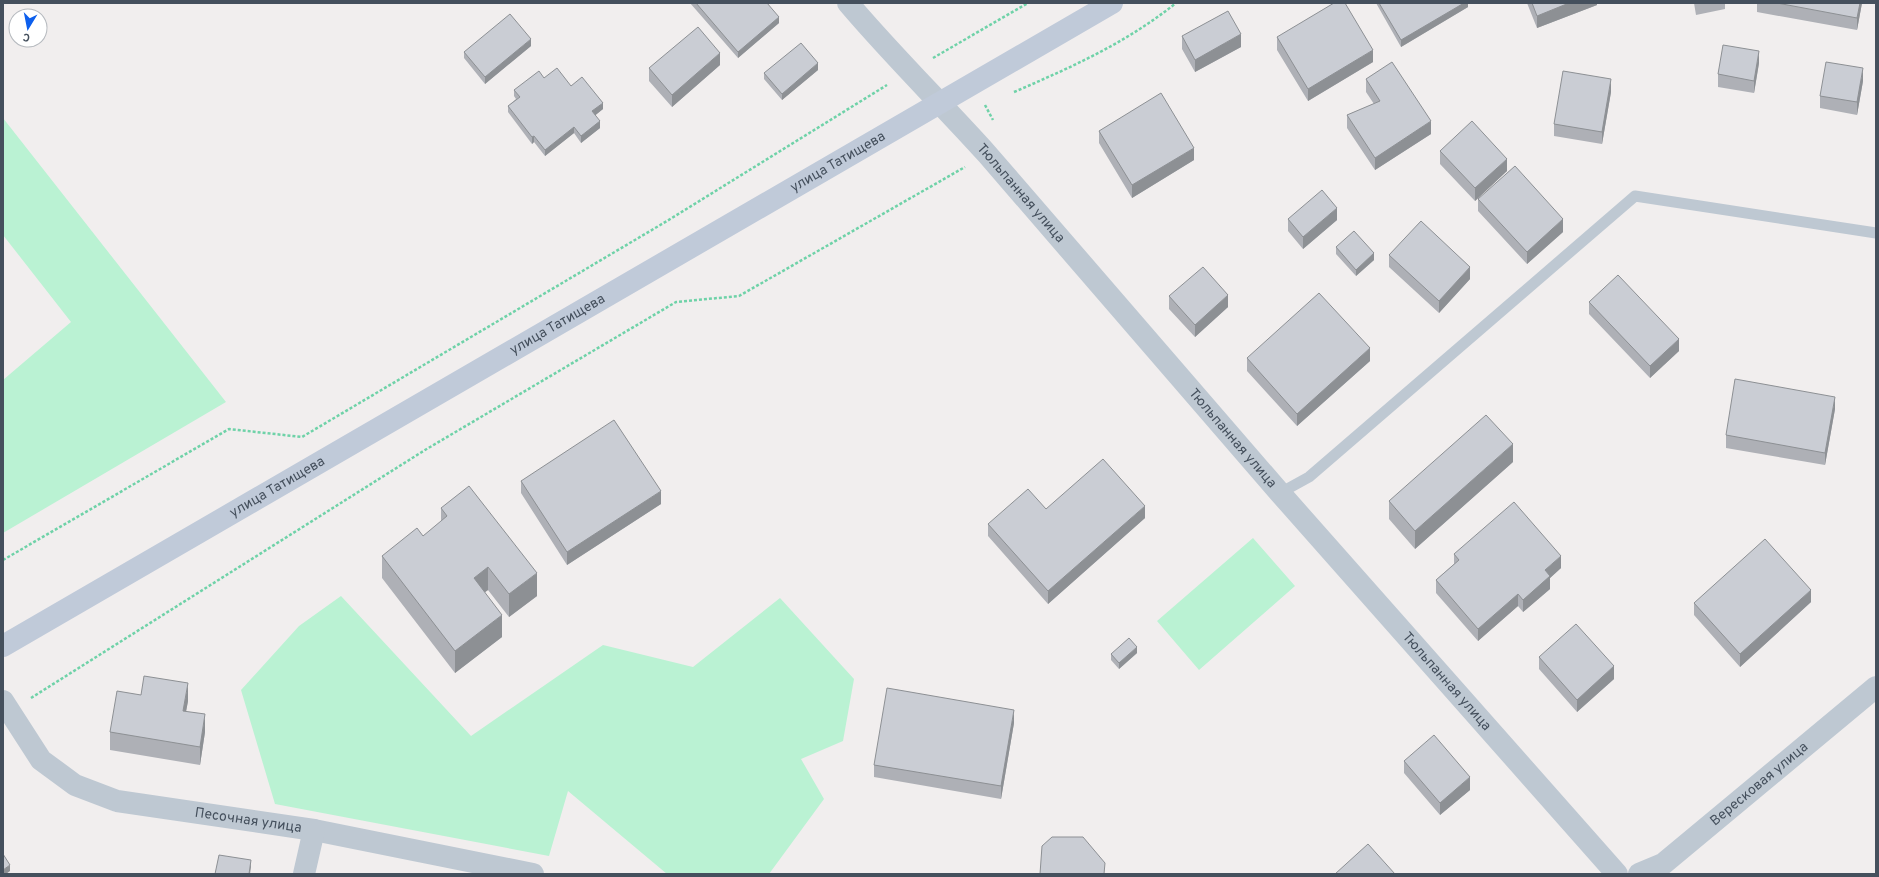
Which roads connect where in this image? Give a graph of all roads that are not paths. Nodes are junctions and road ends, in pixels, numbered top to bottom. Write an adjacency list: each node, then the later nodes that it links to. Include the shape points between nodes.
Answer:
1 (848, 3): 3 (street, Тюльпанная улица, via 908,72)
2 (1112, 3): 3 (street, улица Татищева)
3 (940, 102): 5 (street, Тюльпанная улица); 6 (street, улица Татищева)
4 (1876, 232): 5 (lane, via 1635,196 1309,477)
5 (1280, 493): 12 (street, Тюльпанная улица)
6 (3, 646)
7 (1876, 687): 13 (street, Вересковая улица, via 1663,864)
8 (6, 706): 9 (street, Песочная улица, via 41,760 75,785 117,801)
9 (314, 830): 10 (street); 11 (street, Песочная улица)
10 (304, 874)
11 (533, 874)
12 (1618, 874)
13 (1638, 874)

